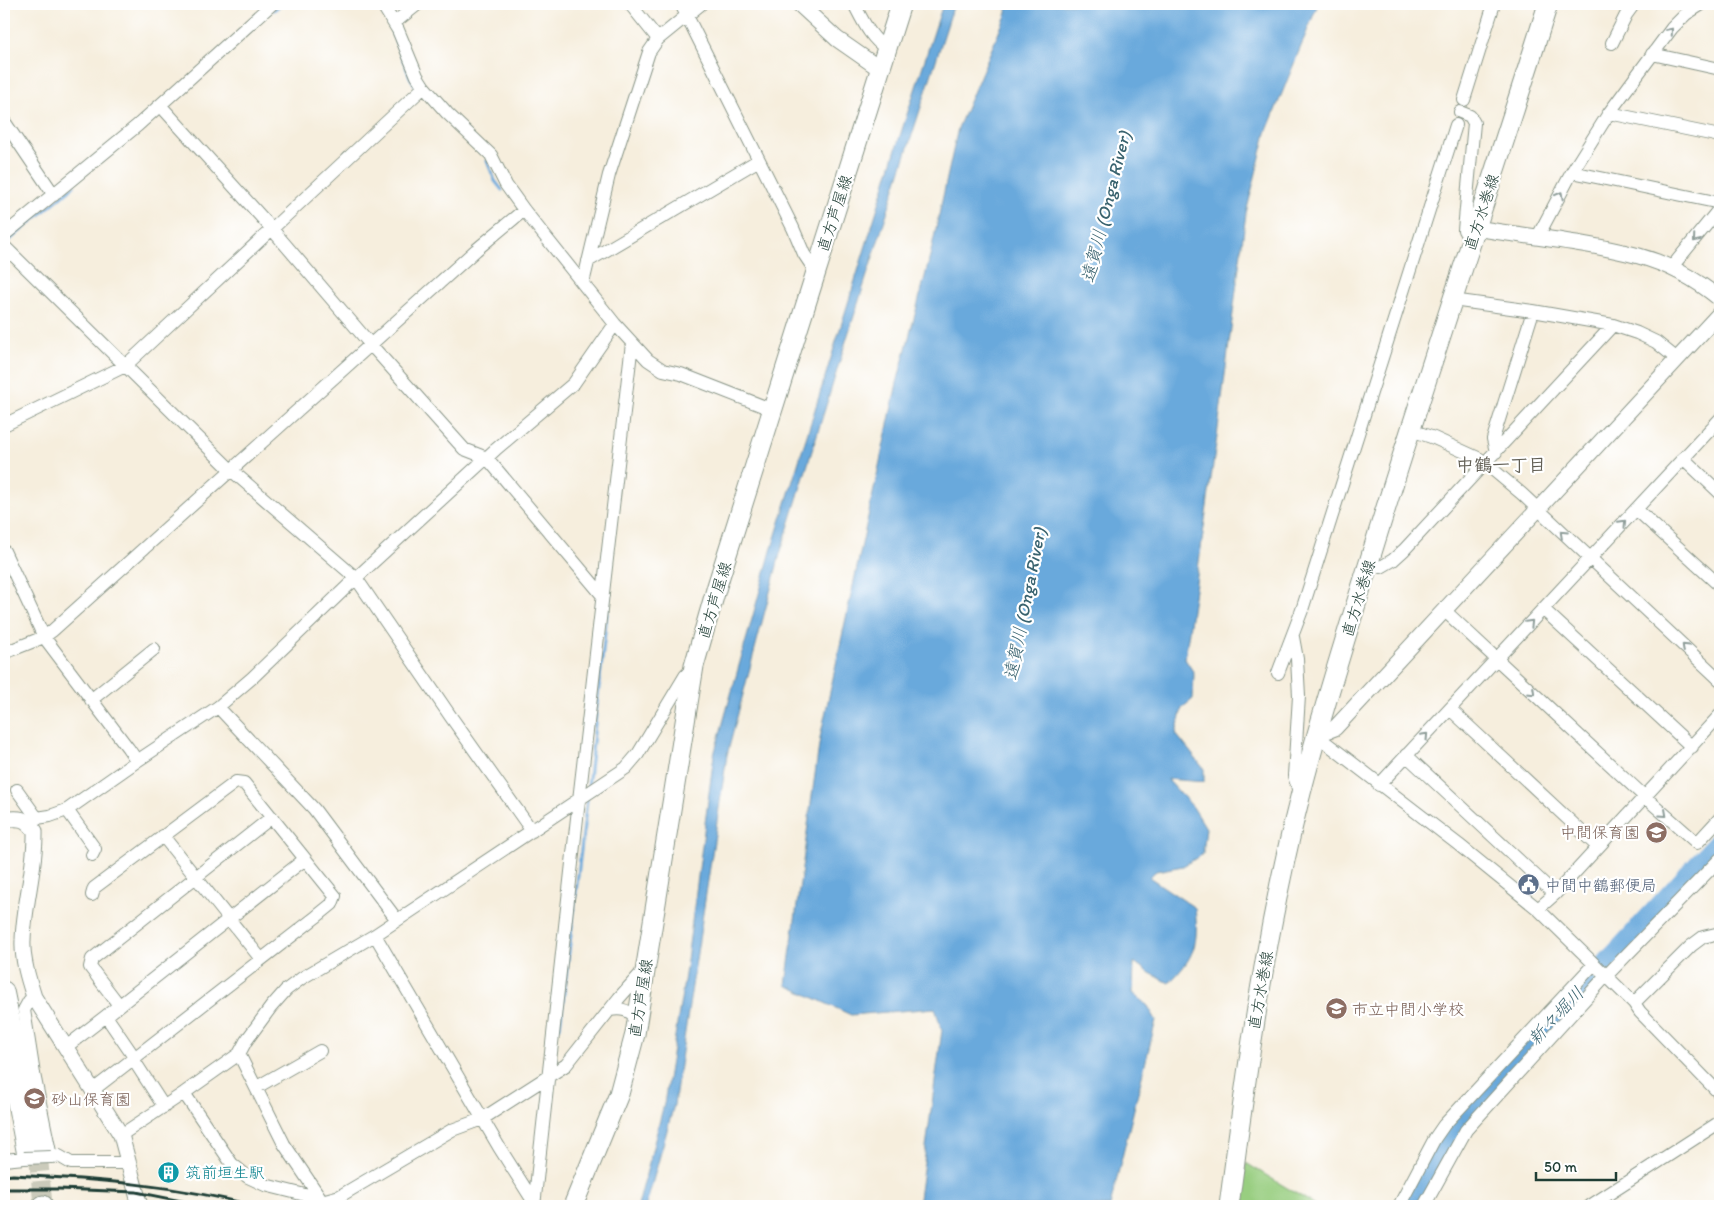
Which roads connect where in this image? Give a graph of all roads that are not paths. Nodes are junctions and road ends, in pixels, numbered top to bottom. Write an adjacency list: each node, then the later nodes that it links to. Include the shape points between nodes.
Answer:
1 (272, 4): 22 (street)
2 (382, 4): 14 (street)
3 (418, 4): 14 (street)
4 (630, 4): 15 (street)
5 (701, 4): 13 (street)
6 (799, 4): 20 (street, via 837,39)
7 (854, 4): 17 (street, via 868,31)
8 (901, 4): 17 (main road, 直方芦屋線)
9 (1494, 4): 23 (street)
10 (1548, 4): 34 (main road, 直方水巻線)
11 (1634, 4): 16 (street)
12 (1702, 4): 18 (street, one-way to 12, via 1672,28)
13 (684, 9): 15 (street); 27 (street)
14 (394, 23): 21 (street)
15 (658, 39): 38 (street, via 648,52 609,175)
16 (1612, 43)
17 (887, 48): 20 (main road, 直方芦屋線)
18 (1652, 54): 19 (street); 24 (street)
19 (1720, 69)
20 (880, 70): 40 (main road, 直方芦屋線)
21 (424, 86): 32 (street, via 491,155 506,186); 33 (street)
22 (160, 105): 29 (street); 33 (street)
23 (1460, 112): 34 (street, via 1470,116 1474,123 1464,230 1468,237); 72 (street)
24 (1609, 113): 26 (street); 28 (street)
25 (4, 121): 29 (street)
26 (1720, 136)
27 (758, 160): 38 (street); 40 (street)
28 (1572, 172): 30 (street); 36 (street, one-way to 28)
29 (54, 195): 35 (street)
30 (1720, 204)
31 (1720, 208): 39 (street, one-way to 39)
32 (524, 210): 41 (street); 49 (street)
33 (272, 229): 49 (street); 51 (street)
34 (1474, 234): 36 (street); 43 (main road, 直方水巻線)
35 (4, 236)
36 (1537, 238): 39 (street, via 1640,256)
37 (4, 246): 51 (street)
38 (588, 261): 41 (street)
39 (1671, 268): 42 (street)
40 (816, 272): 52 (main road, 直方芦屋線)
41 (583, 283): 46 (street)
42 (1720, 299)
43 (1452, 300): 44 (street); 55 (main road, 直方水巻線)
44 (1533, 311): 47 (street); 56 (street, via 1493,439)
45 (1720, 313): 50 (street)
46 (615, 324): 48 (street); 57 (street, via 574,384)
47 (1613, 325): 50 (street, via 1656,342); 56 (street)
48 (632, 343): 52 (street, via 663,370); 69 (street)
49 (371, 345): 57 (street, via 464,449); 60 (street)
50 (1678, 359): 62 (street)
51 (125, 366): 54 (street); 60 (street)
52 (773, 410): 77 (main road, 直方芦屋線)
53 (1720, 419): 58 (street)
54 (4, 425)
55 (1410, 430): 59 (street); 66 (main road, 直方水巻線)
56 (1496, 452): 59 (street)
57 (487, 458): 67 (street); 69 (street)
58 (1683, 458): 61 (street); 63 (street)
59 (1486, 463): 62 (street); 66 (street, via 1393,560 1381,567)
60 (231, 470): 67 (street); 73 (street)
61 (1720, 493)
62 (1537, 509): 65 (street, one-way to 62); 71 (street)
63 (1636, 509): 65 (street, one-way to 63); 68 (street)
64 (4, 551): 73 (street)
65 (1590, 558): 70 (street); 79 (street, one-way to 65)
66 (1368, 564): 84 (main road, 直方水巻線)
67 (356, 578): 81 (street, via 252,678); 98 (street)
68 (1720, 586)
69 (603, 596): 92 (street)
70 (1544, 609): 76 (street, one-way to 70); 85 (street)
71 (1444, 610): 76 (street); 84 (street, via 1335,728)
72 (1293, 635): 78 (street); 90 (street, via 1299,696 1294,776)
73 (44, 637): 75 (street); 80 (street)
74 (154, 649): 80 (street)
75 (4, 652)
76 (1496, 658): 82 (street); 91 (street, one-way to 91)
77 (694, 666): 92 (street, via 626,768); 113 (main road, 直方芦屋線)
78 (1278, 673)
79 (1720, 680)
80 (91, 700): 87 (street)
81 (218, 706): 87 (street); 109 (street, via 314,809)
82 (1450, 708): 86 (street, one-way to 82); 100 (street)
83 (1720, 716): 85 (street)
84 (1316, 735): 88 (street); 90 (main road, 直方水巻線)
85 (1692, 747): 91 (street)
86 (1406, 755): 88 (street); 105 (street)
87 (137, 761): 93 (street)
88 (1380, 785): 107 (street)
89 (17, 790): 97 (street)
90 (1300, 795): 143 (main road, 直方水巻線, via 1260,982)
91 (1645, 797): 95 (street, one-way to 95, via 1698,843); 100 (street)
92 (579, 800): 98 (street); 127 (street)
93 (67, 810): 97 (street); 101 (street, via 95,849)
94 (272, 817): 99 (street, via 244,783 236,782); 102 (street); 104 (street)
95 (1720, 818)
96 (4, 820): 97 (street)
97 (33, 820): 116 (street, via 35,839 23,939 26,973)
98 (532, 830): 109 (street)
99 (164, 836): 104 (street); 106 (street, via 94,888)
100 (1598, 847): 105 (street)
101 (92, 855)
102 (305, 859): 108 (street); 112 (street, via 335,896 332,904)
103 (1720, 859): 114 (street)
104 (195, 877): 108 (street); 118 (street, via 92,958 90,967)
105 (1555, 894): 107 (street)
106 (92, 895)
107 (1538, 909): 114 (street)
108 (228, 919): 112 (street); 118 (street)
109 (397, 920): 111 (street)
110 (1720, 933): 117 (street, via 1702,937)
111 (375, 935): 125 (street, via 286,990); 133 (street)
112 (261, 959): 126 (street)
113 (644, 970): 119 (street); 121 (main road, 直方芦屋線)
114 (1600, 970): 117 (street); 144 (street, via 1444,1125); 145 (street, via 1466,1130)
115 (4, 990): 136 (main road)
116 (34, 997): 122 (street); 136 (street, via 24,1010 34,1074)
117 (1634, 1003): 131 (street)
118 (119, 1005): 120 (street)
119 (610, 1010): 121 (street, via 621,1008 632,1012); 127 (street, via 566,1065)
120 (106, 1016): 122 (street); 126 (street)
121 (637, 1019): 142 (main road, 直方芦屋線, via 619,1094)
122 (66, 1047): 129 (street)
123 (320, 1051): 128 (street)
124 (4, 1054): 136 (street)
125 (239, 1054): 128 (street); 130 (street)
126 (133, 1059): 129 (street); 132 (street)
127 (549, 1077): 133 (street); 140 (street)
128 (257, 1086): 139 (street, via 284,1144)
129 (93, 1090): 135 (street)
130 (184, 1093): 132 (street); 139 (street, via 232,1164 248,1177)
131 (1720, 1094)
132 (164, 1107): 135 (street)
133 (482, 1119): 139 (street, via 452,1130); 140 (street)
134 (1720, 1122): 146 (street)
135 (121, 1135): 138 (street)
136 (37, 1156): 137 (street); 138 (street, via 59,1156 71,1163)
137 (4, 1160)
138 (128, 1163): 141 (street)
139 (325, 1202)
140 (535, 1205)
141 (140, 1206)
142 (573, 1206)
143 (1229, 1206)
144 (1399, 1206)
145 (1424, 1206)
146 (1590, 1206)

